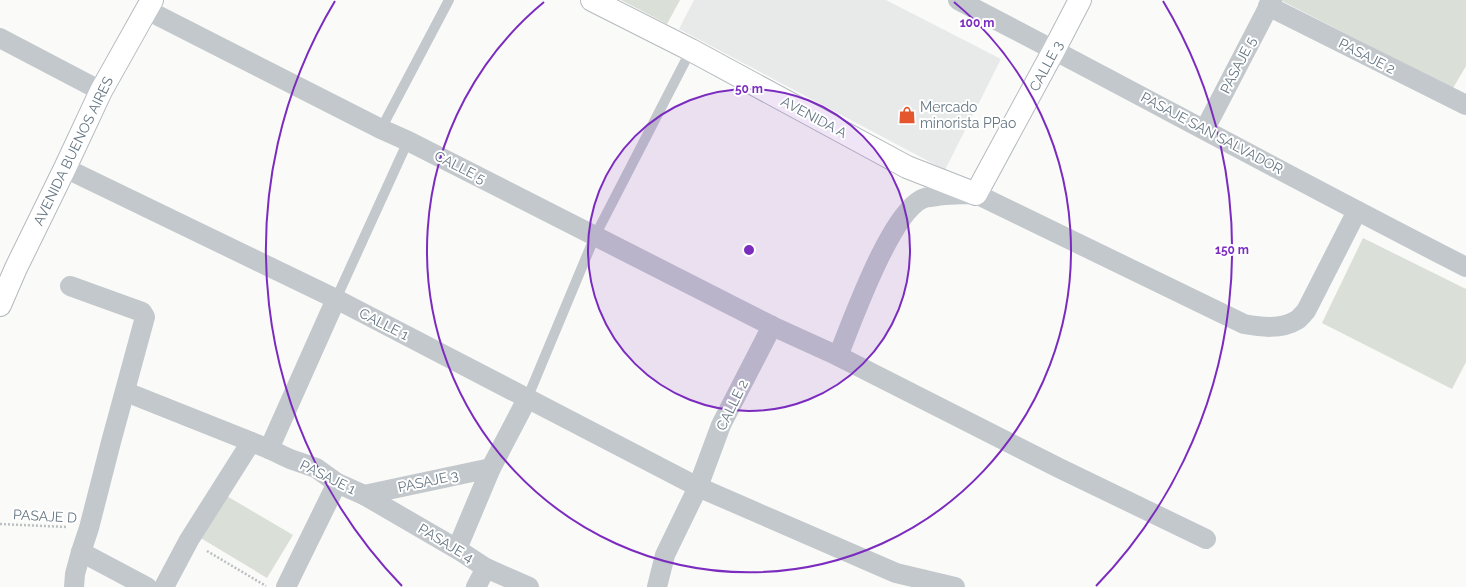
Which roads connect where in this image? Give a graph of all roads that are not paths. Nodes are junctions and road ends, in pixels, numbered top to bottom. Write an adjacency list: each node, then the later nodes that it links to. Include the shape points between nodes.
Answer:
1 (449, 0): 12 (lane)
2 (592, 0): 8 (main road, AVENIDA A)
3 (958, 0): 9 (street, PASAJE SAN SALVADOR)
4 (1080, 0): 9 (main road, CALLE 3)
5 (1270, 3): 11 (street, PASAJE 2); 13 (street, PASAJE 5)
6 (149, 5): 10 (main road, AVENIDA BUENOS AIRES); 12 (street, CALLE 5)
7 (0, 38): 10 (street)
8 (691, 50): 16 (main road, AVENIDA A, via 908,167); 18 (lane)
9 (1054, 50): 13 (street, PASAJE SAN SALVADOR); 16 (main road, CALLE 3)
10 (101, 91): 15 (main road, AVENIDA BUENOS AIRES)
11 (1466, 105)
12 (381, 129): 14 (street, CALLE 5)
13 (1205, 129): 17 (street, PASAJE SAN SALVADOR)
14 (408, 141): 18 (street, CALLE 5); 21 (lane)
15 (65, 168): 21 (street, CALLE 1); 22 (main road, AVENIDA BUENOS AIRES)
16 (976, 194): 17 (street, via 1244,324 1261,327 1282,326 1297,320 1306,311); 24 (street, via 946,194 922,199 904,213 870,279)
17 (1357, 212): 19 (street, PASAJE SAN SALVADOR)
18 (595, 236): 23 (street, CALLE 5); 26 (lane)
19 (1466, 267)
20 (70, 286): 25 (street, via 142,312 145,317)
21 (336, 299): 26 (street, CALLE 1); 28 (street)
22 (0, 304)
23 (772, 326): 24 (street, CALLE 5); 31 (street, CALLE 2, via 721,425)
24 (838, 356): 33 (street, CALLE 5)
25 (126, 392): 27 (street, PASAJE 1); 35 (street, via 90,528)
26 (527, 399): 29 (street); 31 (street, CALLE 1)
27 (251, 442): 28 (street, PASAJE 1); 39 (street, via 189,540)
28 (269, 449): 30 (street, PASAJE 1, via 316,468)
29 (491, 468): 32 (street, PASAJE 3); 34 (street)
30 (338, 483): 32 (street, PASAJE 1); 40 (street)
31 (698, 487): 43 (street, CALLE 2, via 665,555); 44 (street, CALLE 1, via 896,573)
32 (364, 494): 34 (street, PASAJE 4)
33 (1206, 539)
34 (457, 549): 36 (street, PASAJE 4)
35 (81, 552): 37 (street); 38 (street)
36 (486, 568): 41 (street); 42 (street, PASAJE 4)
37 (74, 587)
38 (147, 587)
39 (164, 587)
40 (286, 587)
41 (476, 587)
42 (530, 587)
43 (657, 587)
44 (954, 587)

